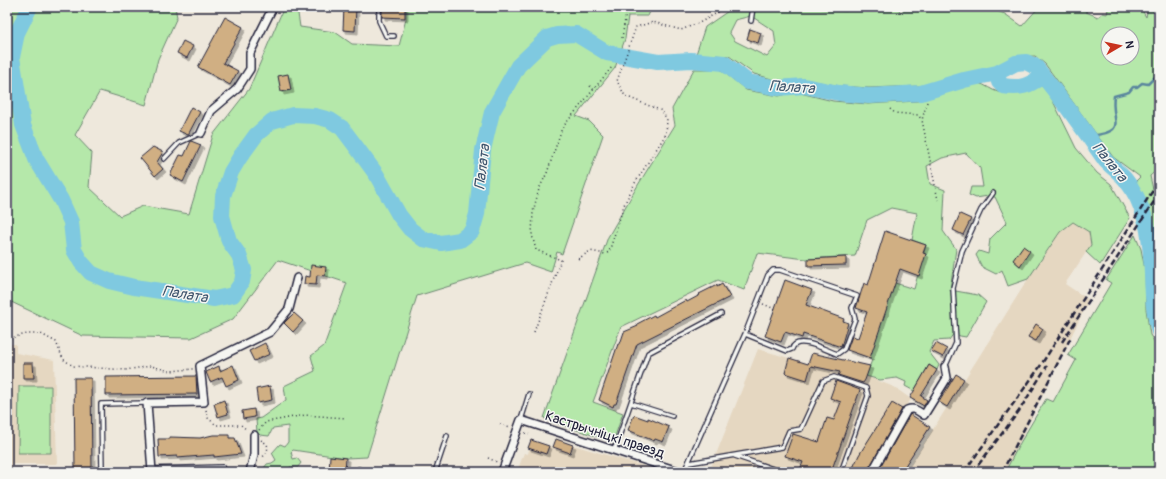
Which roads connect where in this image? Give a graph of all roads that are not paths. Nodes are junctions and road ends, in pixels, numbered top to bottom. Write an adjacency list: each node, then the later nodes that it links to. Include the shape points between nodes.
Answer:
1 (273, 7): 6 (street, via 250,53 250,69 237,89 211,111)
2 (379, 7): 5 (lane, via 379,21 386,36)
3 (754, 7): 4 (lane)
4 (751, 21)
5 (394, 36)
6 (201, 133): 7 (lane, via 179,143)
7 (164, 159)
8 (993, 193): 12 (lane, via 981,210 962,251 953,288 956,343)
9 (297, 278): 14 (street, via 289,309 270,332 200,366 204,402)
10 (721, 314): 15 (lane, via 648,353)
11 (745, 334): 11 (lane, via 768,275 773,270 780,270 856,296 852,308 855,319 844,349 837,354 803,342 797,342 787,351); 22 (lane)
12 (945, 367): 32 (street, via 947,378 924,415 916,409 907,410)
13 (529, 394): 17 (lane)
14 (147, 403): 24 (street); 25 (lane, via 101,404)
15 (631, 403): 16 (lane); 20 (lane)
16 (672, 416)
17 (521, 420): 20 (street, Кастрычніцкі праезд); 28 (street)
18 (254, 435): 26 (street, via 254,455)
19 (447, 436): 27 (lane)
20 (614, 452): 29 (street, Кастрычніцкі праезд)
21 (734, 456): 22 (lane); 30 (lane); 31 (lane, via 782,447 788,430 801,429 823,381 834,377 866,388 868,396)
22 (689, 463): 29 (lane)
23 (223, 467): 24 (lane)
24 (152, 470)
25 (102, 472)
26 (250, 472)
27 (435, 472)
28 (502, 472)
29 (683, 472)
30 (782, 472)
31 (841, 472)
32 (872, 472)

